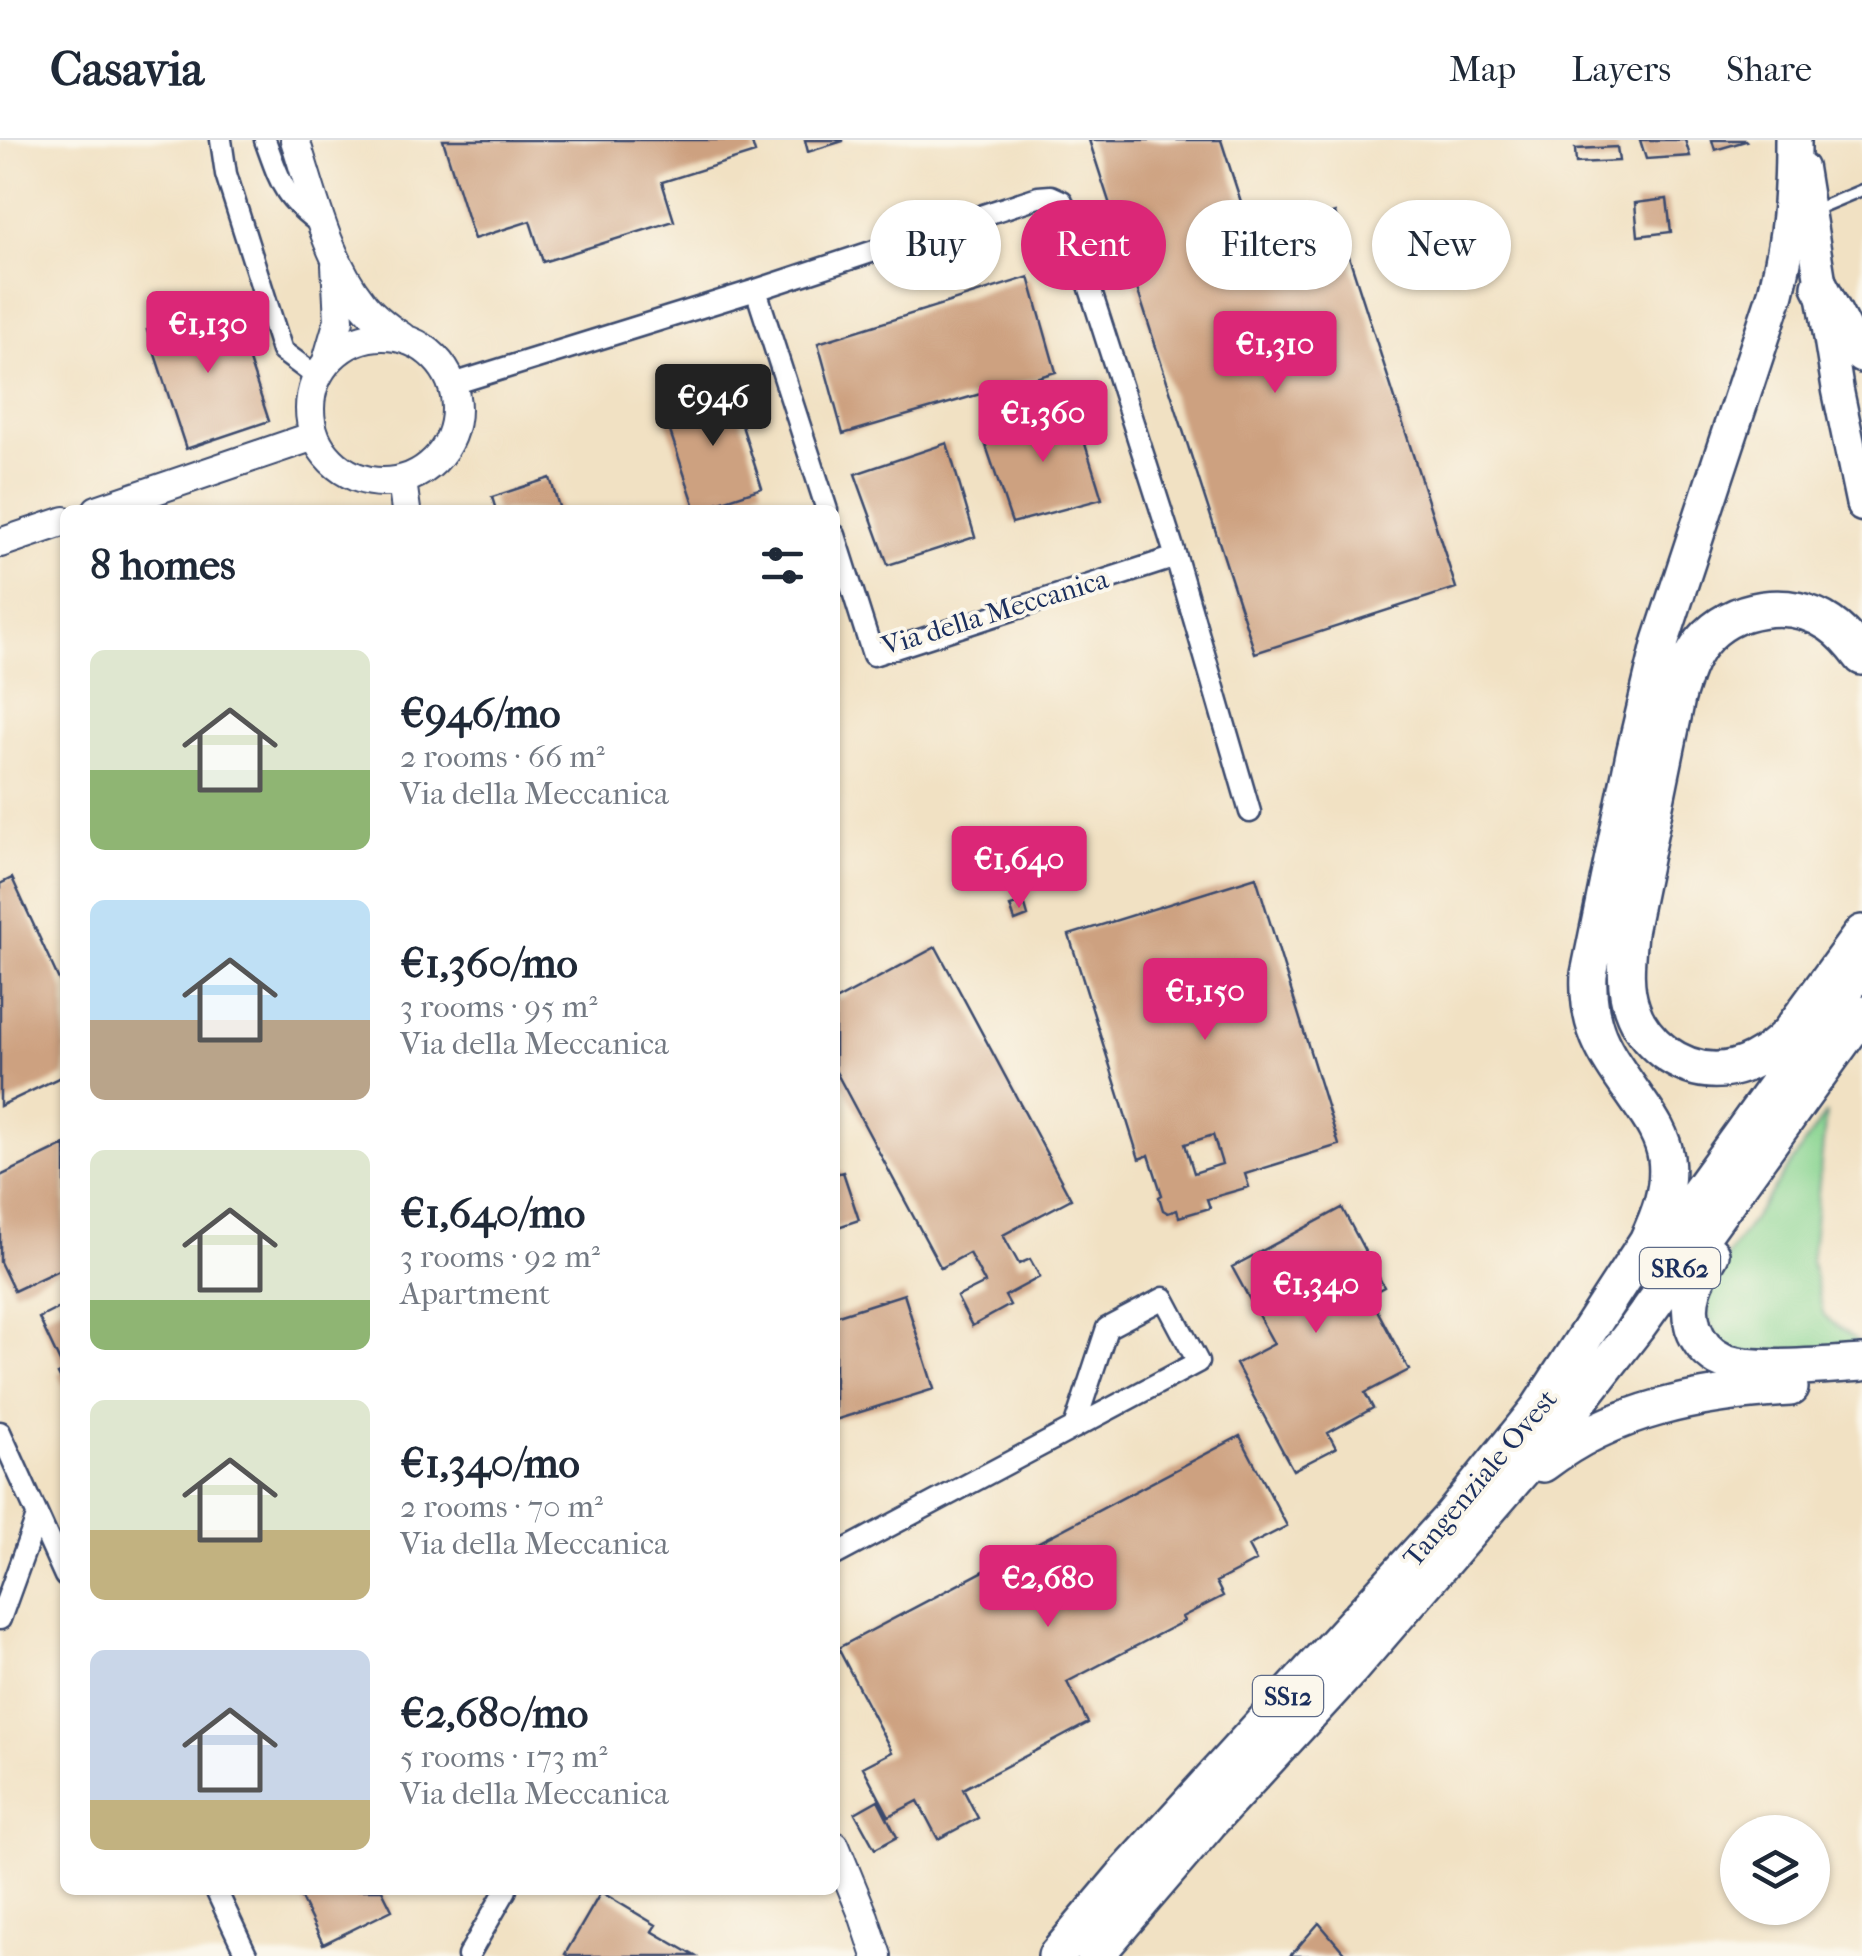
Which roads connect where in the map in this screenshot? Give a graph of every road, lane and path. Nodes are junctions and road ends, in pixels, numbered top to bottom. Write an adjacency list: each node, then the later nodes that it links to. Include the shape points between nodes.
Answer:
1 (221, 140): 13 (street, via 282,351)
2 (265, 140): 7 (street, via 280,184)
3 (295, 140): 7 (street)
4 (1795, 140): 6 (main road); 32 (highway, via 1783,266 1656,658 1589,974 1595,1033 1663,1146 1664,1195 1647,1241)
5 (1862, 190): 6 (lane)
6 (1808, 212): 9 (main road)
7 (324, 226): 8 (street)
8 (336, 258): 11 (street, via 360,300); 13 (street, via 339,320)
9 (1820, 286): 12 (highway); 20 (main road)
10 (756, 290): 14 (street); 19 (street); 24 (street, via 1038,196 1062,202)
11 (404, 338): 13 (street, via 376,335 349,344); 14 (street, via 442,364)
12 (1862, 355)
13 (322, 369): 15 (street, via 310,396)
14 (452, 384): 16 (street, via 457,404 448,444 420,473)
15 (314, 436): 16 (street, via 350,475); 17 (street)
16 (402, 481): 18 (street)
17 (111, 505)
18 (405, 505)
19 (825, 505)
20 (1862, 506)
21 (60, 523): 22 (street)
22 (0, 543)
23 (840, 550): 24 (street, Via della Meccanica, via 874,655)
24 (1176, 557): 26 (street)
25 (1862, 657): 27 (highway, via 1830,624 1793,610 1746,612 1719,625 1701,644 1677,698 1629,932 1630,1005 1656,1046 1686,1065 1717,1071 1746,1064 1789,1034)
26 (1250, 812)
27 (1862, 934)
28 (1862, 966): 32 (highway, Tangenziale Ovest / SR62)
29 (1862, 1016): 30 (highway, via 1707,1261 1690,1309 1703,1346 1722,1360 1761,1367); 35 (highway, Tangenziale Ovest / SR62, via 1637,1327)
30 (1862, 1364)
31 (1862, 1383): 35 (highway, via 1730,1392 1632,1416 1566,1448)
32 (1536, 1412): 46 (highway, Tangenziale Ovest / SS12, via 1451,1517)
33 (1074, 1428): 33 (street, via 1198,1362 1164,1298 1107,1328); 37 (street)
34 (0, 1432): 36 (street)
35 (1485, 1514): 47 (highway, Tangenziale Ovest / SS12)
36 (37, 1517): 38 (street); 39 (street)
37 (840, 1552)
38 (60, 1565)
39 (0, 1619)
40 (840, 1858): 45 (street)
41 (218, 1895): 43 (street)
42 (503, 1895): 44 (street)
43 (247, 1956)
44 (468, 1956)
45 (877, 1956)
46 (1056, 1956)
47 (1095, 1956)

